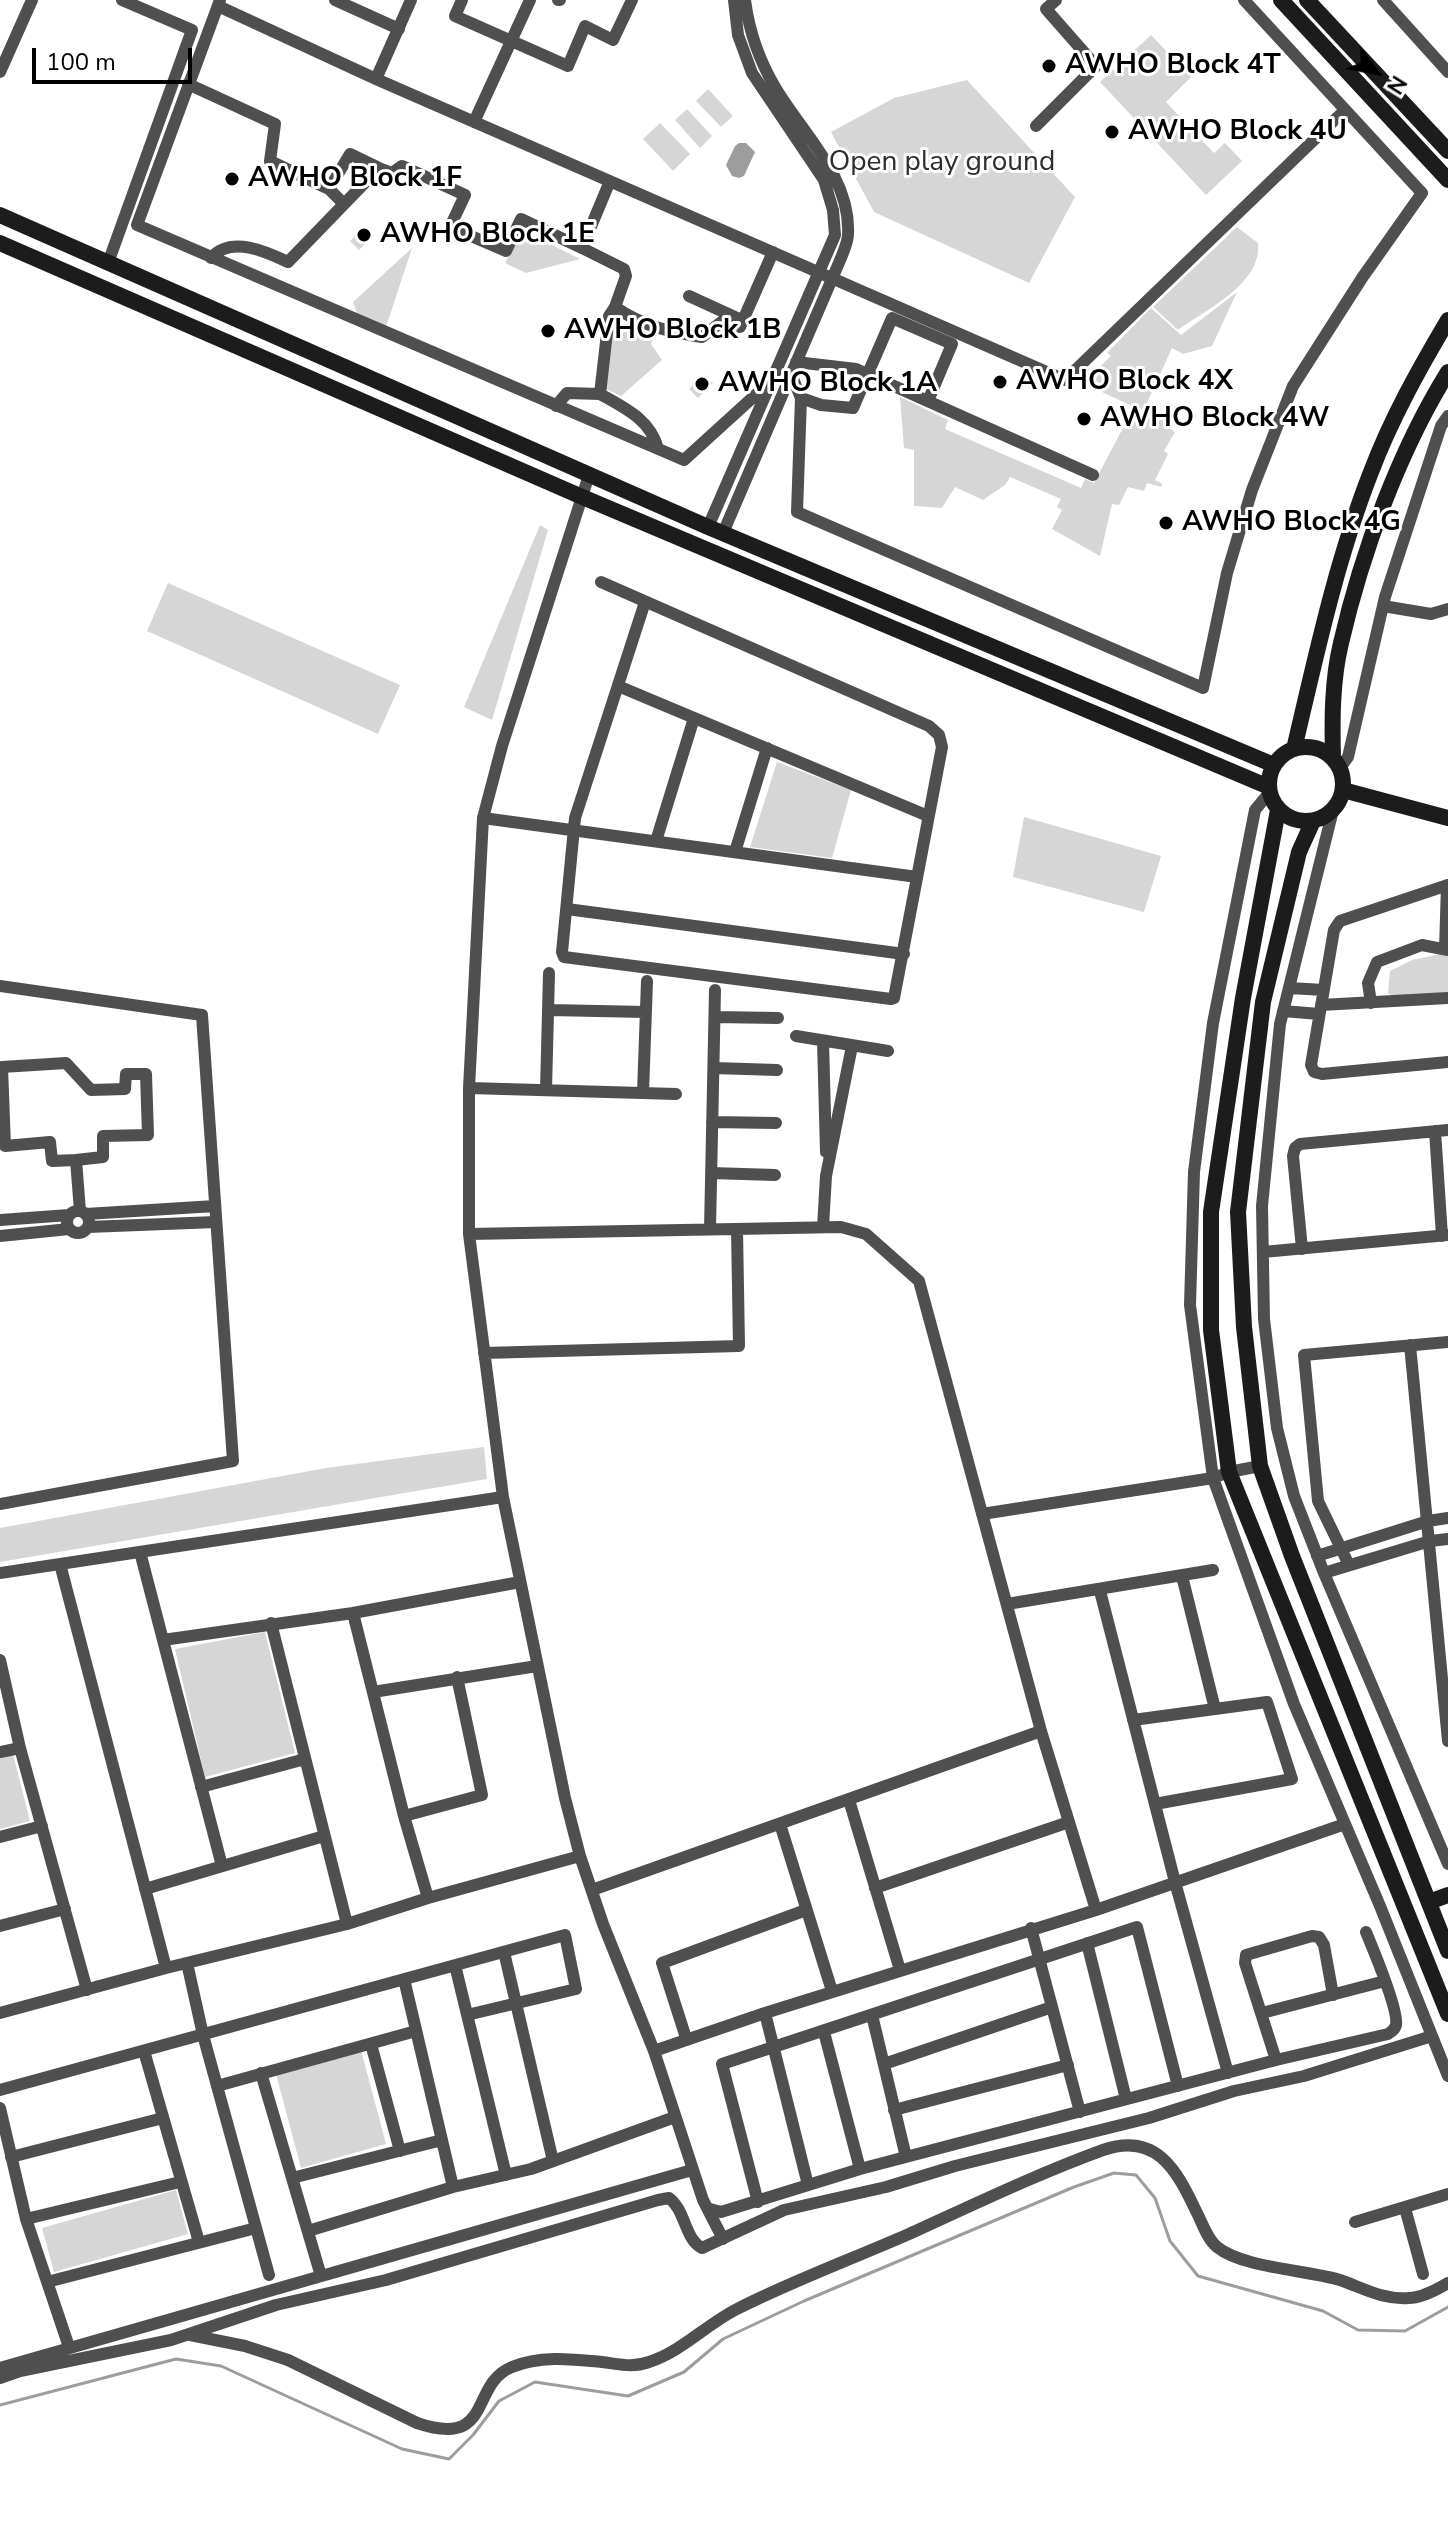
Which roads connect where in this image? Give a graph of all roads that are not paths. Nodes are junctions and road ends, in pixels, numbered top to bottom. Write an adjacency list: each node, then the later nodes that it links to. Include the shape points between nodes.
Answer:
1 (32, 0): 19 (street)
2 (122, 0): 36 (street, via 192,30)
3 (335, 0): 16 (street)
4 (411, 0): 16 (street)
5 (462, 0): 17 (street, via 455,16)
6 (530, 0): 17 (street)
7 (632, 0): 17 (street, via 613,40 585,26 568,66)
8 (734, 0): 37 (street, via 738,35 752,73 824,180 835,235)
9 (745, 0): 37 (street, via 754,45 774,86 836,178 844,201 848,235)
10 (1056, 0): 24 (street, via 1046,9 1096,66)
11 (1244, 0): 22 (street)
12 (1281, 0): 27 (street)
13 (1307, 0): 25 (street)
14 (1383, 0): 18 (street)
15 (219, 3): 20 (street); 21 (street)
16 (399, 29): 20 (street)
17 (512, 41): 23 (street)
18 (1446, 66)
19 (0, 72)
20 (376, 79): 23 (street)
21 (188, 84): 29 (street, via 275,124 270,161); 35 (street, via 137,225)
22 (1345, 110): 42 (street, via 1065,380); 48 (street, via 1422,193 1293,386 1252,490 1227,573 1203,688 797,512)
23 (474, 122): 28 (street)
24 (1036, 126)
25 (1448, 151)
26 (379, 168): 29 (street, via 350,154); 30 (street); 33 (street, via 392,173 402,166 465,195 450,227 506,251 521,219)
27 (1448, 180)
28 (610, 181): 33 (street); 34 (street)
29 (329, 189): 30 (street)
30 (344, 204): 35 (street, via 288,262 261,249 235,247)
31 (0, 215): 36 (street)
32 (0, 243): 55 (street)
33 (582, 248): 39 (street, via 624,269)
34 (773, 252): 37 (street); 41 (street)
35 (211, 258): 50 (street)
36 (108, 263): 53 (street)
37 (826, 276): 42 (street); 43 (street); 46 (street)
38 (689, 296): 41 (street)
39 (615, 307): 41 (street, via 660,330 702,337 724,320 740,327); 47 (street, via 609,316)
40 (1448, 320): 64 (street, via 1411,382 1370,473)
41 (744, 321)
42 (954, 338): 45 (street, via 892,318); 49 (street)
43 (794, 368): 45 (street); 48 (street); 56 (street)
44 (1448, 372): 65 (street, via 1392,485 1356,591 1332,707)
45 (866, 373): 48 (street, via 853,408); 49 (street)
46 (772, 380): 52 (street, via 684,460); 56 (street)
47 (600, 394): 50 (street, via 567,393); 52 (street, via 647,425)
48 (801, 398)
49 (928, 401): 54 (street)
50 (556, 406): 52 (street)
51 (1448, 416): 59 (street)
52 (658, 449)
53 (589, 475): 55 (street); 56 (street)
54 (1093, 475)
55 (580, 496): 67 (street); 72 (street)
56 (715, 530): 66 (street)
57 (601, 582): 58 (street)
58 (645, 602): 61 (street); 71 (street, via 929,726 942,747)
59 (1383, 606): 60 (street, via 1431,614); 65 (street, via 1348,757)
60 (1448, 609)
61 (618, 686): 62 (street); 75 (street)
62 (694, 718): 63 (street); 76 (street)
63 (767, 748): 71 (street); 77 (street)
64 (1294, 749): 65 (street, via 1321,750); 66 (street)
65 (1336, 763): 68 (street)
66 (1274, 765): 67 (street)
67 (1269, 790): 69 (street); 132 (street, via 1255,810 1213,1023 1194,1172 1190,1305)
68 (1343, 790): 70 (street); 73 (street)
69 (1278, 810): 74 (street, via 1300,822); 132 (street, via 1211,1212 1211,1330)
70 (1333, 810): 74 (street); 86 (street)
71 (928, 816): 78 (street)
72 (483, 818): 75 (street); 104 (street)
73 (1448, 818)
74 (1313, 821): 131 (street, via 1299,852 1263,1002 1238,1212)
75 (574, 830): 76 (street); 80 (street)
76 (656, 841): 77 (street)
77 (735, 852): 78 (street)
78 (917, 877): 82 (street)
79 (1447, 885): 81 (street); 88 (street, via 1340,921)
80 (567, 909): 82 (street); 82 (street, via 562,952 569,960 891,999 897,993)
81 (1446, 950): 90 (street, via 1422,945 1377,962 1368,983)
82 (904, 954)
83 (549, 973): 91 (street)
84 (647, 981): 94 (street)
85 (0, 986): 115 (street, via 202,1015)
86 (1289, 988): 88 (street); 93 (street)
87 (715, 990): 95 (street)
88 (1324, 990): 92 (street)
89 (1448, 998): 90 (street)
90 (1371, 1003): 92 (street)
91 (549, 1010): 94 (street); 105 (street)
92 (1320, 1010): 93 (street); 101 (street, via 1314,1072)
93 (1283, 1011): 127 (street, via 1262,1206)
94 (646, 1012): 106 (street)
95 (715, 1017): 96 (street); 102 (street)
96 (778, 1018)
97 (796, 1036): 98 (street)
98 (823, 1041): 99 (street); 114 (street)
99 (852, 1046): 100 (street); 114 (street)
100 (888, 1051)
101 (1448, 1062)
102 (714, 1068): 103 (street); 108 (street)
103 (777, 1070)
104 (469, 1088): 105 (street); 123 (street)
105 (546, 1090): 106 (street)
106 (643, 1093): 107 (street)
107 (676, 1094)
108 (712, 1122): 109 (street); 112 (street)
109 (776, 1123)
110 (1441, 1130): 125 (street); 126 (street, via 1295,1148)
111 (76, 1160): 111 (street, via 103,1157 103,1136 148,1135 146,1074 126,1074 125,1089 91,1090 66,1063 2,1067 5,1146 50,1142 52,1161); 116 (street)
112 (711, 1173): 113 (street); 121 (street)
113 (775, 1175)
114 (826, 1176): 119 (street)
115 (215, 1206): 116 (street); 118 (street)
116 (81, 1216): 117 (street); 118 (street); 120 (street, via 67,1222); 120 (street, via 80,1233)
117 (0, 1220)
118 (216, 1222): 134 (street, via 233,1461)
119 (823, 1227): 122 (street); 135 (street, via 866,1234 919,1281)
120 (69, 1229): 124 (street)
121 (710, 1229): 122 (street); 123 (street)
122 (737, 1229): 130 (street, via 739,1346)
123 (469, 1234): 130 (street)
124 (0, 1236)
125 (1445, 1236): 126 (street)
126 (1302, 1249): 127 (street)
127 (1263, 1252): 142 (street, via 1264,1319 1277,1428 1294,1496)
128 (1448, 1342): 129 (street)
129 (1410, 1345): 137 (street); 140 (street, via 1304,1355 1318,1501)
130 (484, 1353): 133 (street)
131 (1260, 1466): 132 (street); 185 (street)
132 (1221, 1475): 135 (street); 172 (street, via 1294,1704); 212 (street)
133 (503, 1497): 141 (street); 149 (street)
134 (0, 1504)
135 (982, 1514): 151 (street)
136 (1448, 1518): 137 (street)
137 (1428, 1521): 139 (street); 140 (street)
138 (1448, 1539): 139 (street)
139 (1430, 1541): 144 (street); 162 (street)
140 (1340, 1549): 142 (street); 144 (street)
141 (140, 1552): 143 (street); 154 (street)
142 (1317, 1556): 147 (street)
143 (60, 1564): 146 (street); 181 (street)
144 (1349, 1565): 147 (street)
145 (1213, 1570): 148 (street)
146 (0, 1573)
147 (1324, 1573): 177 (street)
148 (1182, 1576): 150 (street); 159 (street)
149 (520, 1582): 152 (street); 156 (street)
150 (1100, 1591): 151 (street); 160 (street)
151 (1007, 1604): 161 (street)
152 (353, 1613): 153 (street); 158 (street)
153 (271, 1623): 154 (street); 165 (street)
154 (163, 1640): 166 (street)
155 (1, 1666): 163 (street)
156 (537, 1666): 157 (street); 176 (street)
157 (457, 1677): 158 (street); 169 (street, via 482,1795)
158 (373, 1692): 169 (street)
159 (1215, 1709): 160 (street); 168 (street, via 1267,1702 1292,1779)
160 (1133, 1720): 168 (street)
161 (1041, 1731): 167 (street); 170 (street)
162 (1448, 1741)
163 (20, 1748): 164 (street); 173 (street)
164 (0, 1752)
165 (305, 1759): 166 (street); 174 (street)
166 (201, 1787): 178 (street)
167 (849, 1800): 171 (street); 180 (street)
168 (1155, 1804): 179 (street)
169 (404, 1816): 184 (street)
170 (1069, 1822): 180 (street); 188 (street)
171 (780, 1824): 182 (street); 187 (street)
172 (1345, 1824): 179 (street); 218 (street)
173 (42, 1826): 175 (street); 186 (street)
174 (324, 1836): 178 (street); 189 (street)
175 (0, 1837)
176 (580, 1856): 182 (street); 184 (street)
177 (1448, 1864)
178 (222, 1866): 181 (street)
179 (1175, 1882): 188 (street); 228 (street)
180 (875, 1888): 201 (street)
181 (145, 1889): 200 (street)
182 (592, 1890): 223 (street)
183 (1448, 1895): 185 (street)
184 (428, 1898): 189 (street)
185 (1429, 1902): 193 (street)
186 (65, 1909): 190 (street); 204 (street)
187 (806, 1910): 205 (street); 219 (street, via 662,1963)
188 (1096, 1910): 191 (street)
189 (347, 1924): 198 (street)
190 (0, 1926)
191 (1031, 1928): 197 (street); 201 (street)
192 (1366, 1932): 203 (street)
193 (1444, 1932): 195 (street)
194 (1087, 1943): 197 (street); 231 (street, via 1137,1927); 233 (street)
195 (1448, 1951)
196 (504, 1952): 199 (street); 207 (street); 207 (street, via 565,1935 576,1989)
197 (1039, 1960): 208 (street); 214 (street)
198 (187, 1963): 200 (street); 217 (street)
199 (455, 1965): 202 (street); 213 (street)
200 (166, 1968): 204 (street)
201 (900, 1970): 205 (street)
202 (404, 1979): 215 (street); 217 (street)
203 (1385, 1981): 206 (street); 224 (street, via 1395,2029)
204 (87, 1990): 209 (street)
205 (832, 1991): 210 (street)
206 (1333, 1995): 211 (street); 211 (street, via 1324,1945 1312,1936 1246,1955)
207 (516, 2003): 213 (street); 243 (street)
208 (1052, 2007): 225 (street); 226 (street)
209 (0, 2013)
210 (765, 2013): 219 (street); 221 (street)
211 (1262, 2013): 224 (street)
212 (1448, 2014)
213 (467, 2015): 246 (street)
214 (872, 2015): 216 (street); 225 (street)
215 (416, 2031): 220 (street); 239 (street)
216 (824, 2032): 221 (street); 244 (street)
217 (203, 2035): 222 (street); 230 (street)
218 (1432, 2036): 229 (street); 259 (street, via 1149,2118 784,2210)
219 (686, 2038): 223 (street)
220 (371, 2044): 227 (street); 240 (street)
221 (774, 2048): 249 (street); 252 (street, via 722,2064)
222 (144, 2051): 232 (street); 238 (street)
223 (654, 2051): 237 (street)
224 (1276, 2060): 228 (street)
225 (884, 2064): 235 (street)
226 (1068, 2065): 235 (street); 236 (street)
227 (261, 2073): 230 (street); 247 (street)
228 (1228, 2073): 231 (street)
229 (1448, 2076)
230 (217, 2086): 257 (street)
231 (1178, 2086): 233 (street)
232 (0, 2090)
233 (1126, 2099): 236 (street)
234 (0, 2108): 241 (street)
235 (894, 2110): 242 (street)
236 (1080, 2112): 242 (street)
237 (675, 2117): 243 (street); 245 (street)
238 (163, 2118): 241 (street); 248 (street)
239 (442, 2140): 240 (street); 250 (street)
240 (400, 2151): 247 (street)
241 (11, 2157): 255 (street)
242 (906, 2157): 244 (street)
243 (553, 2161): 246 (street)
244 (860, 2169): 249 (street)
245 (692, 2170): 254 (street); 263 (street)
246 (506, 2175): 250 (street)
247 (292, 2178): 258 (street)
248 (180, 2182): 255 (street); 260 (street)
249 (808, 2185): 252 (street)
250 (453, 2187): 258 (street)
251 (1448, 2194): 253 (street)
252 (758, 2202): 254 (street, via 721,2212)
253 (1405, 2208): 256 (street); 261 (street)
254 (710, 2209): 259 (street)
255 (26, 2219): 264 (street)
256 (1355, 2222)
257 (256, 2228): 260 (street); 262 (street)
258 (308, 2231): 263 (street)
259 (723, 2239): 266 (street, via 702,2248 694,2244 677,2204 669,2198 386,2280 276,2305)
260 (199, 2242): 264 (street)
261 (1423, 2274)
262 (269, 2275)
263 (321, 2276): 267 (street)
264 (47, 2282): 267 (street)
265 (1448, 2283): 266 (street, via 1411,2299 1379,2296 1339,2280 1238,2257 1216,2247 1191,2199 1154,2149 1131,2144 1020,2185 737,2309 652,2361 633,2367 560,2359 509,2367 494,2379 472,2418 457,2429 435,2430 417,2423 288,2360)
266 (187, 2335): 269 (street)
267 (69, 2347): 268 (street)
268 (0, 2368)
269 (0, 2378)

